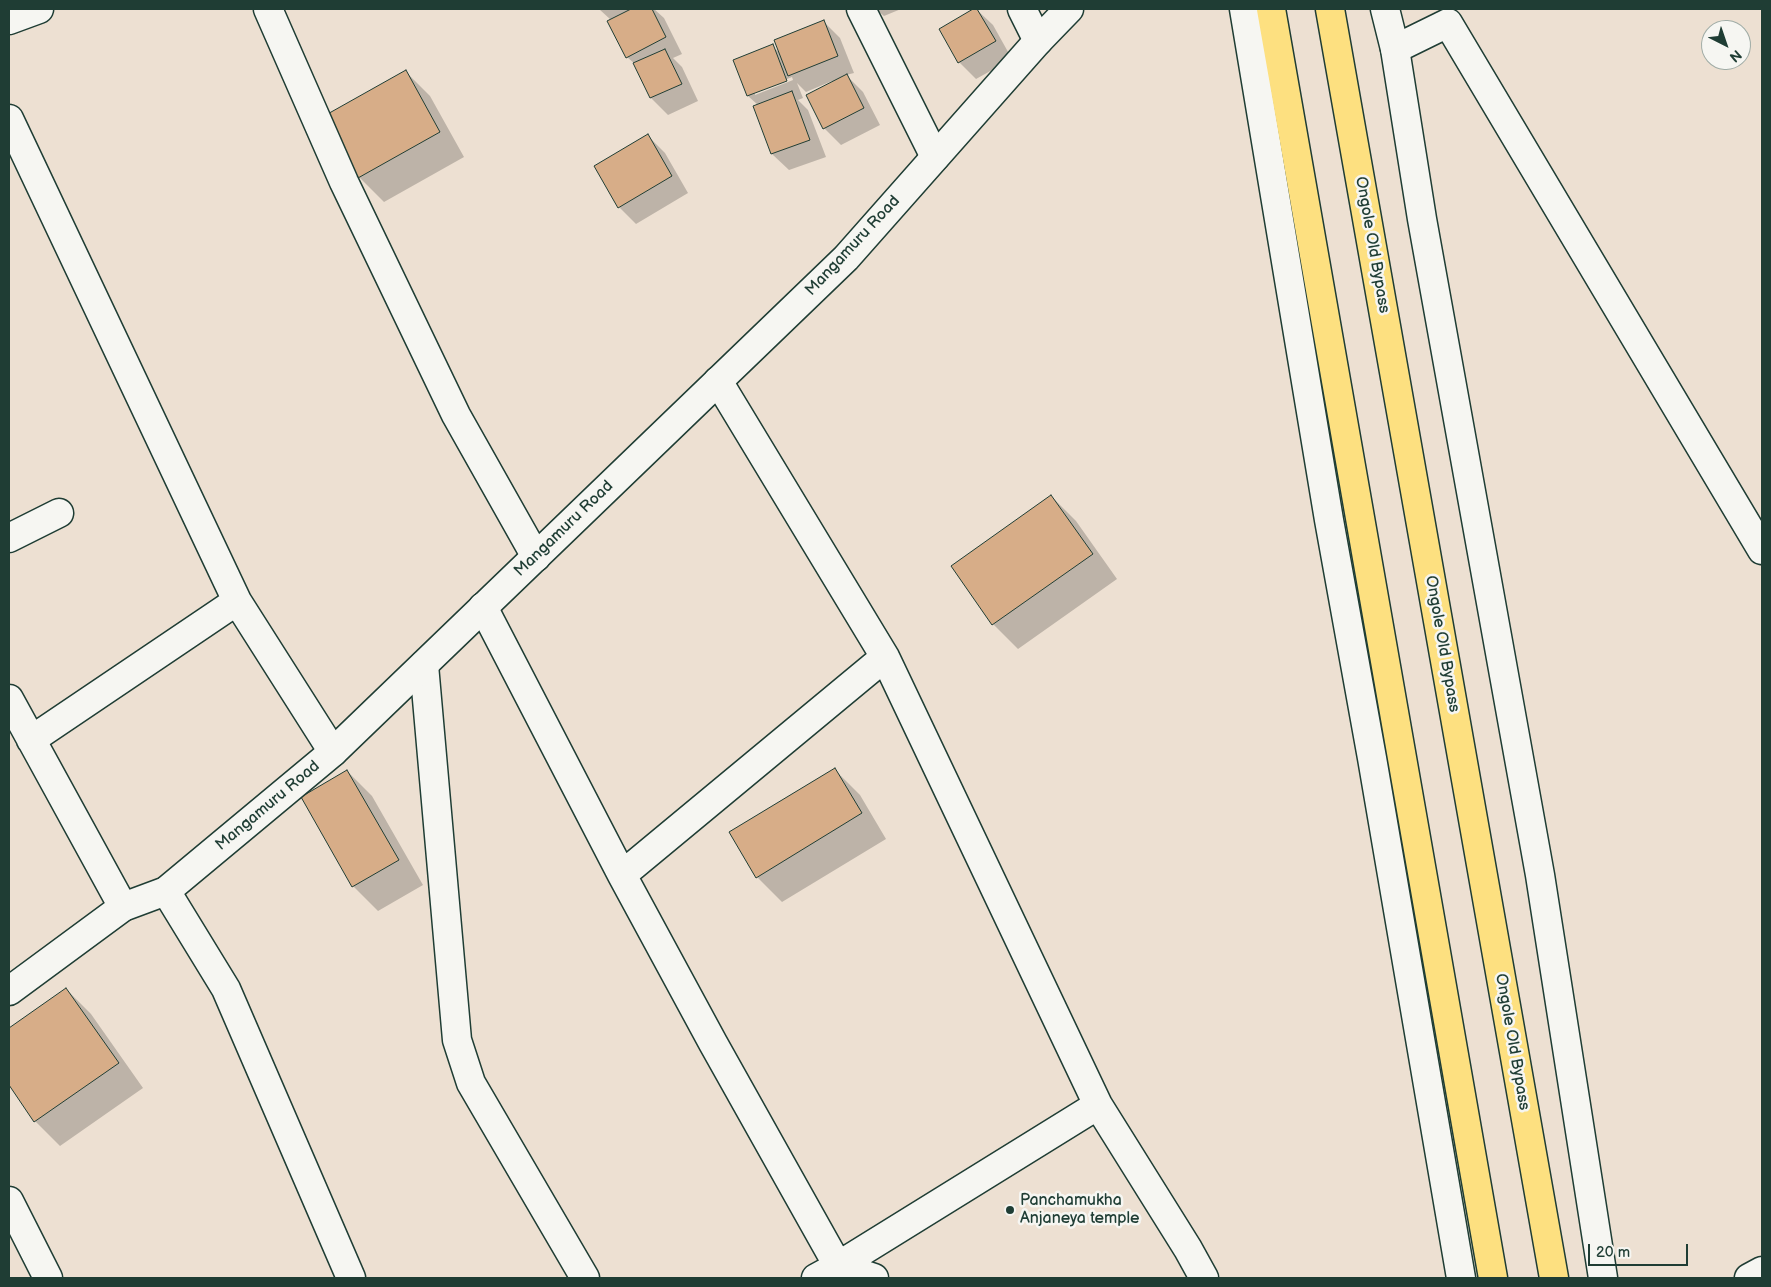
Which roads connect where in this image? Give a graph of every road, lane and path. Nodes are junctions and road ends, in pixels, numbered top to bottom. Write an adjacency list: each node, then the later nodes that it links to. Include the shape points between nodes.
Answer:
1 (39, 9): 10 (street)
2 (268, 9): 19 (street, via 344,182 451,406)
3 (861, 9): 14 (street)
4 (1022, 9): 11 (street)
5 (1069, 9): 11 (street, Mangamuru Road)
6 (1244, 9): 40 (street)
7 (1271, 9): 41 (main road)
8 (1330, 9): 42 (main road, Ongole Old Bypass)
9 (1385, 9): 12 (street)
10 (9, 20)
11 (1038, 41): 14 (street, Mangamuru Road)
12 (1395, 49): 18 (street, via 1448,23); 43 (street, via 1422,219 1540,875)
13 (9, 119): 20 (street)
14 (935, 157): 15 (street, Mangamuru Road, via 846,258)
15 (718, 382): 19 (street, Mangamuru Road); 22 (street)
16 (59, 513): 17 (street)
17 (9, 538)
18 (1762, 550)
19 (536, 557): 21 (street, Mangamuru Road)
20 (237, 601): 25 (street); 26 (street)
21 (483, 607): 23 (street, Mangamuru Road); 27 (street)
22 (885, 657): 27 (street); 31 (street)
23 (424, 665): 26 (street, Mangamuru Road); 37 (street, via 457,1040 471,1083)
24 (9, 699): 25 (street)
25 (31, 740): 29 (street)
26 (333, 752): 28 (street, Mangamuru Road)
27 (622, 875): 34 (street, via 718,1052)
28 (166, 891): 29 (street, Mangamuru Road); 36 (street, via 226,989)
29 (123, 907): 30 (street, Mangamuru Road)
30 (9, 991)
31 (1098, 1105): 34 (street); 39 (street)
32 (9, 1202): 35 (street)
33 (1762, 1271): 44 (street)
34 (827, 1272): 38 (street)
35 (48, 1278)
36 (351, 1278)
37 (586, 1278)
38 (874, 1278)
39 (1204, 1278)
40 (1461, 1278)
41 (1492, 1278)
42 (1554, 1278)
43 (1603, 1278)
44 (1748, 1278)

